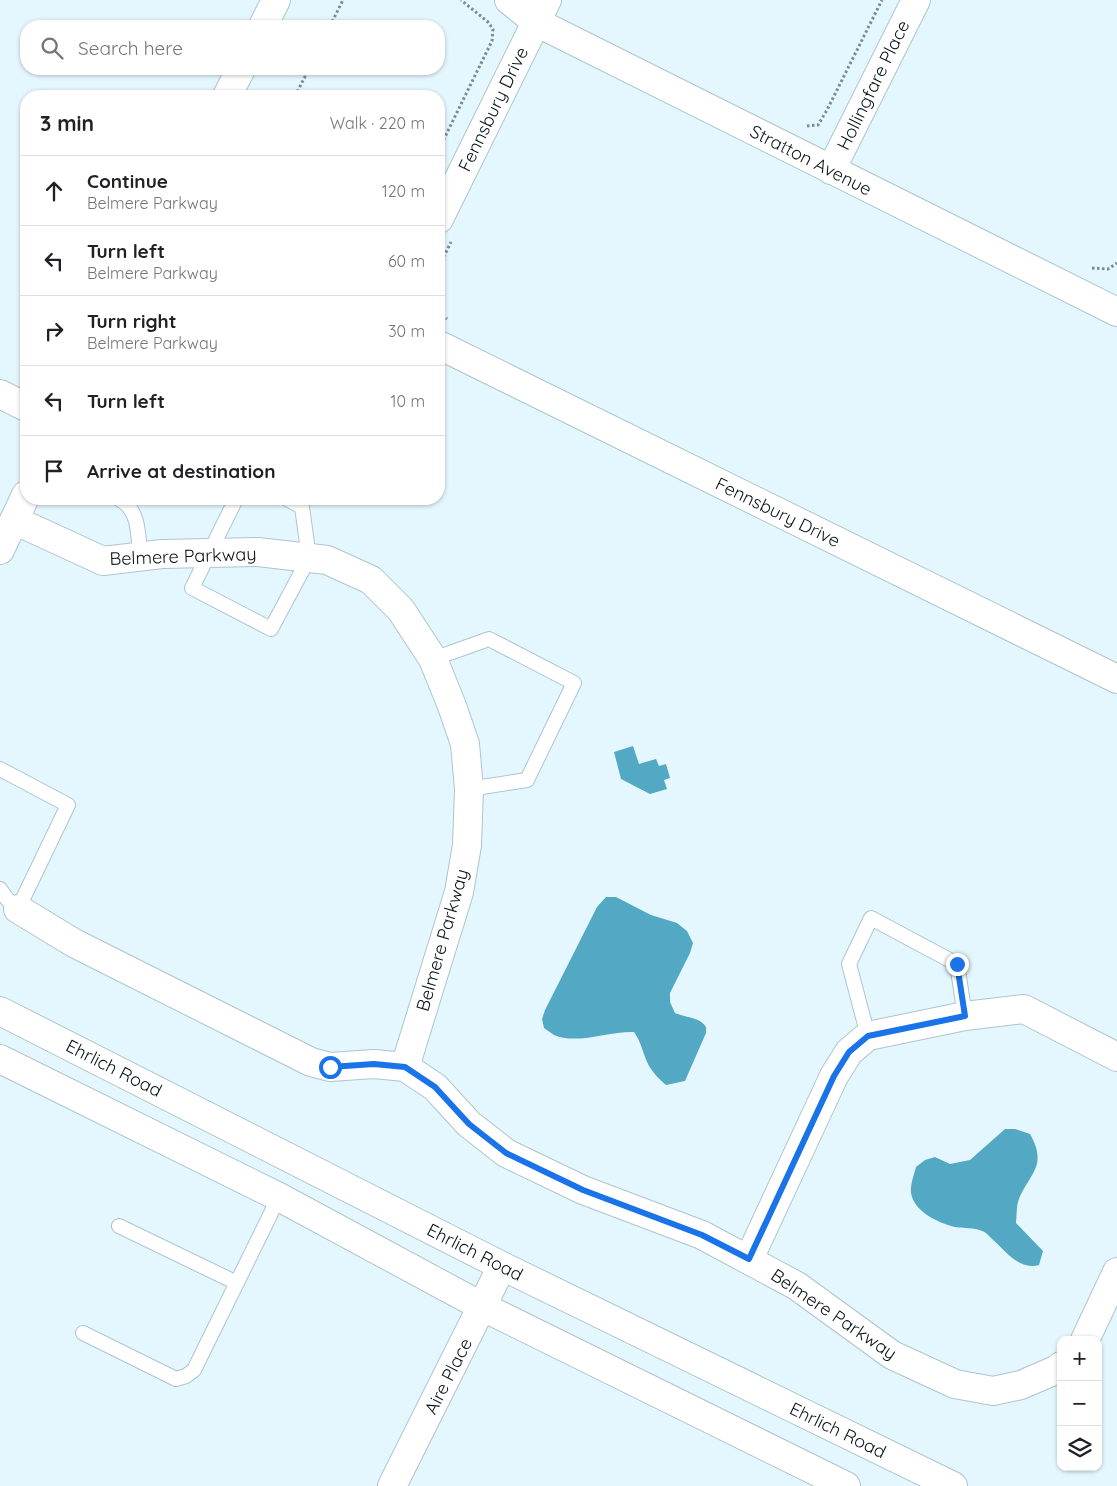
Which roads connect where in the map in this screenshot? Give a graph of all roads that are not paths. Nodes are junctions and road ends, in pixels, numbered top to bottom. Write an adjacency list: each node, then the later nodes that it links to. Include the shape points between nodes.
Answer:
1 (276, 0): 5 (street)
2 (508, 0): 4 (street, Stratton Avenue)
3 (916, 0): 8 (street, Hollingfare Place)
4 (542, 11): 8 (street, Stratton Avenue); 9 (street, Fennsbury Drive)
5 (266, 20)
6 (238, 75): 7 (street)
7 (230, 90)
8 (831, 170): 10 (street, Stratton Avenue)
9 (445, 206)
10 (1117, 312)
11 (445, 349): 24 (street, Fennsbury Drive)
12 (0, 394): 13 (street)
13 (20, 404)
14 (21, 505): 18 (street)
15 (128, 505): 21 (lane, via 138,524)
16 (233, 505): 20 (lane)
17 (298, 505): 22 (lane, via 302,507)
18 (14, 520): 19 (street); 21 (street, Belmere Parkway, via 103,561)
19 (0, 550)
20 (210, 553): 21 (street, Belmere Parkway); 22 (street, Belmere Parkway, via 258,552); 22 (lane, via 192,588 271,629)
21 (140, 556)
22 (309, 558): 23 (street, Belmere Parkway, via 327,560 371,580 401,610)
23 (433, 659): 26 (street, Belmere Parkway, via 465,744); 26 (lane, via 488,639 574,683 527,780)
24 (1117, 679)
25 (0, 769): 27 (lane, via 68,805)
26 (469, 789): 33 (street, Belmere Parkway, via 467,845 459,892)
27 (9, 899): 33 (street, Belmere Parkway, via 74,943 311,1062 330,1067 374,1064)
28 (0, 1011): 37 (street, Ehrlich Road)
29 (965, 1016): 30 (street); 30 (lane, via 957,964 871,918 849,964); 31 (street, via 1024,1009)
30 (868, 1036): 36 (street, via 849,1052 834,1076)
31 (1117, 1057)
32 (1, 1062): 34 (street)
33 (405, 1067): 36 (street, Belmere Parkway, via 435,1087 469,1124 506,1153 583,1190 702,1235)
34 (279, 1197): 39 (lane); 40 (street)
35 (119, 1226): 39 (lane)
36 (749, 1259): 43 (street, Belmere Parkway, via 797,1286 892,1355 955,1384 993,1391 1021,1385)
37 (502, 1266): 40 (street, Aire Place); 46 (street, Ehrlich Road)
38 (1117, 1272): 42 (street)
39 (237, 1283): 41 (lane, via 194,1370 186,1376 176,1379)
40 (483, 1307): 44 (street, Aire Place); 45 (street)
41 (83, 1333)
42 (1087, 1336)
43 (1057, 1369)
44 (392, 1486)
45 (846, 1486)
46 (953, 1486)

